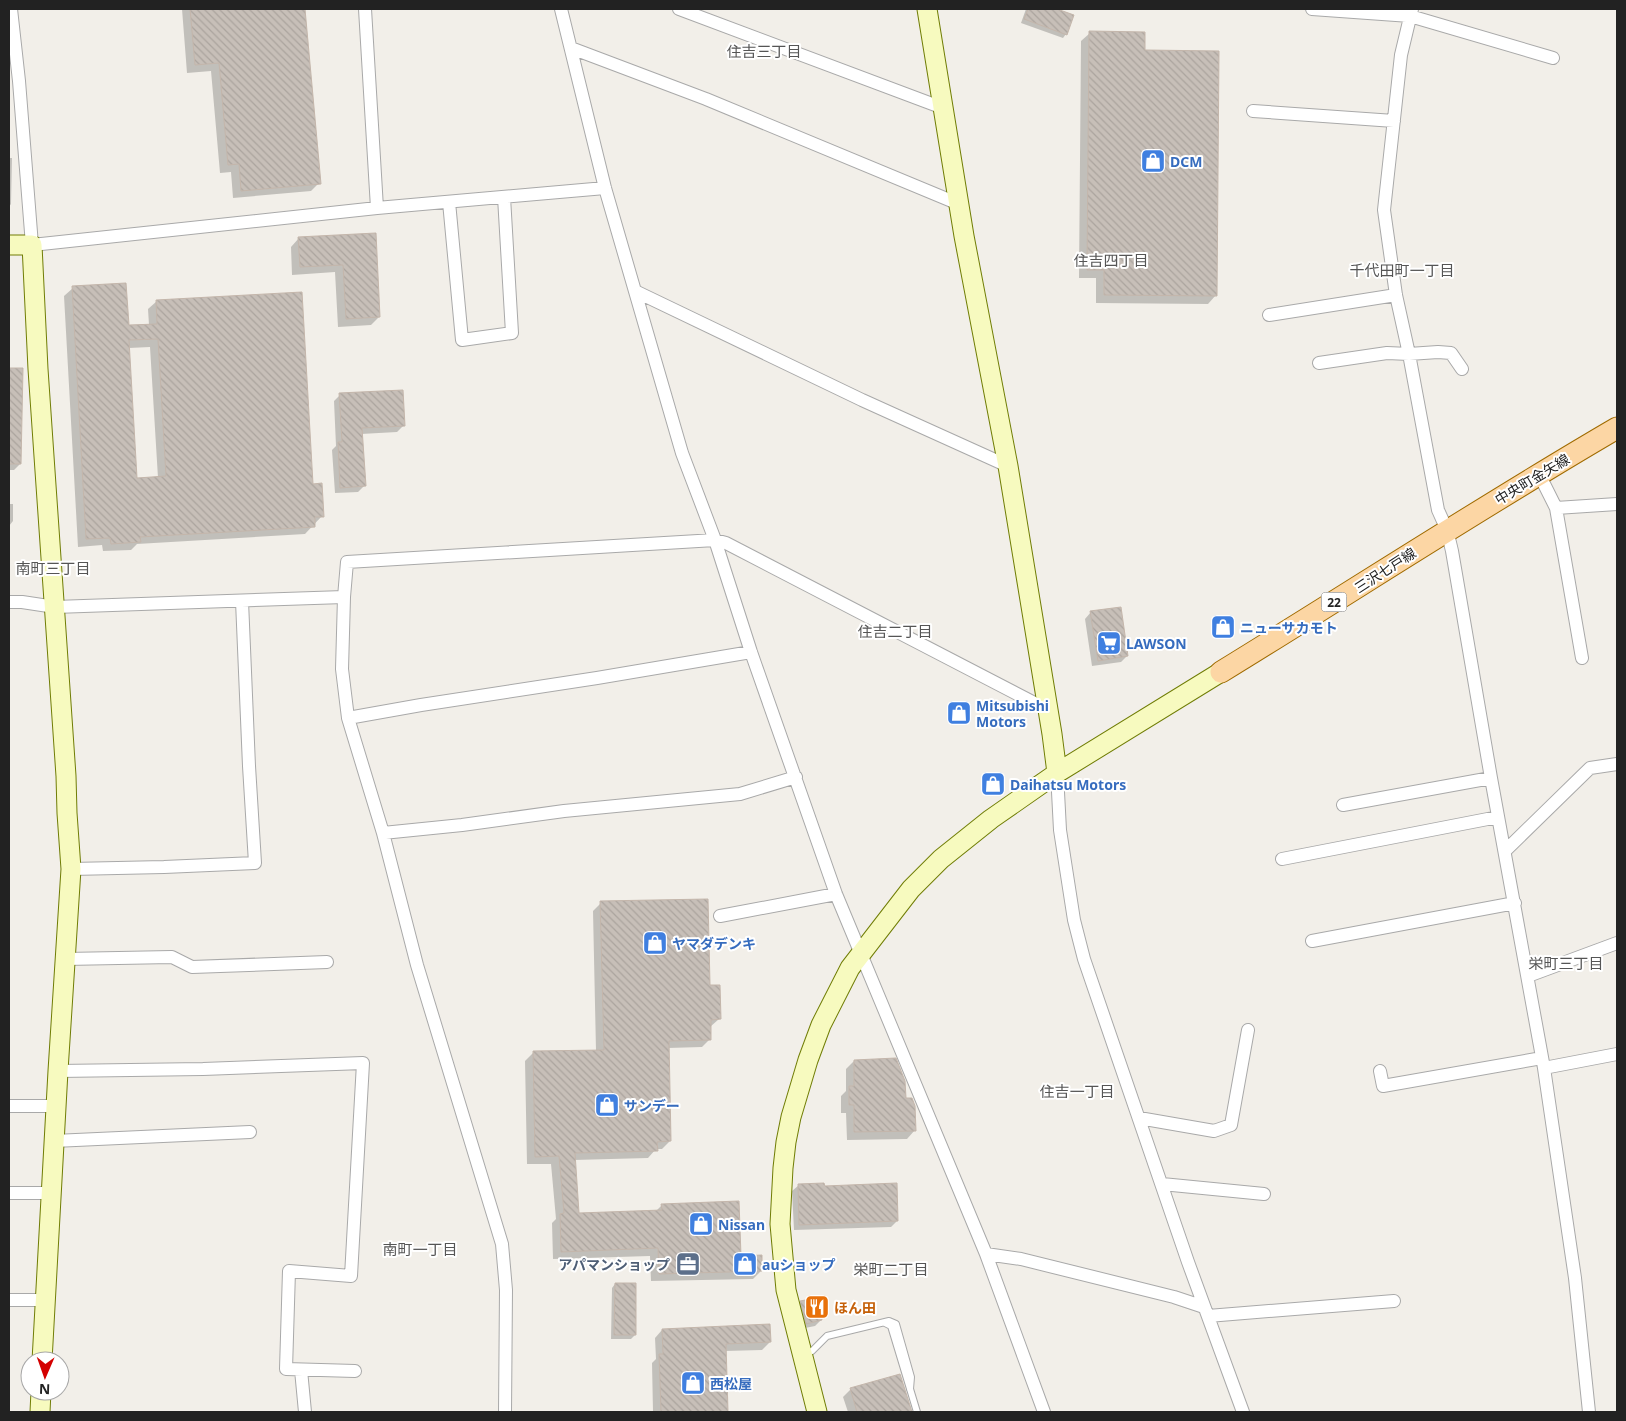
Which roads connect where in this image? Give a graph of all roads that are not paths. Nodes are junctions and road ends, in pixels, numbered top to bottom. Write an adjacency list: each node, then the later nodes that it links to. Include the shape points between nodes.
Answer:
1 (12, 9): 10 (street)
2 (365, 9): 18 (street)
3 (561, 9): 8 (street)
4 (680, 9): 11 (street)
5 (927, 9): 11 (street)
6 (1312, 9): 7 (street)
7 (1411, 12): 9 (street); 13 (street)
8 (571, 48): 14 (street); 17 (street, via 706,99)
9 (1553, 58)
10 (14, 81): 20 (street)
11 (943, 108): 17 (street)
12 (1253, 111): 13 (street)
13 (1394, 122): 22 (street, via 1384,210)
14 (605, 188): 15 (street); 21 (street)
15 (504, 197): 16 (street); 16 (street, via 512,333 462,340)
16 (449, 202): 18 (street)
17 (959, 204): 28 (street)
18 (378, 208): 20 (street)
19 (9, 245): 20 (street)
20 (32, 245): 37 (street)
21 (637, 292): 28 (street); 33 (street, via 682,453)
22 (1396, 295): 23 (street); 24 (street)
23 (1269, 315)
24 (1409, 354): 25 (street, via 1387,353); 26 (street, via 1451,353); 32 (street, via 1438,510)
25 (1319, 363)
26 (1462, 369)
27 (1617, 428): 29 (main road, 中央町金矢線 / 22)
28 (1008, 466): 41 (street)
29 (1539, 474): 31 (street); 32 (main road, 中央町金矢線 / 22)
30 (1617, 504): 31 (street)
31 (1556, 508): 39 (street)
32 (1447, 530): 40 (main road, 三沢七戸線 / 22); 46 (street)
33 (715, 540): 34 (street, via 347,562); 38 (street); 41 (street)
34 (344, 597): 35 (street); 42 (street, via 342,669)
35 (242, 600): 37 (street); 52 (street, via 255,862)
36 (9, 602): 37 (street)
37 (55, 607): 52 (street)
38 (751, 652): 42 (street); 45 (street)
39 (1582, 658)
40 (1220, 672): 44 (street)
41 (1048, 710): 44 (street)
42 (348, 718): 49 (street)
43 (1617, 764): 50 (street, via 1590,768)
44 (1057, 773): 58 (street, via 941,859 911,889); 69 (street, via 1060,830 1074,920)
45 (796, 777): 49 (street, via 740,794); 53 (street)
46 (1491, 778): 47 (street); 48 (street)
47 (1343, 805)
48 (1498, 817): 50 (street); 51 (street)
49 (383, 833): 86 (street, via 417,965 502,1244 506,1290)
50 (1505, 851): 54 (street)
51 (1282, 859)
52 (71, 869): 59 (street)
53 (836, 894): 55 (street); 58 (street)
54 (1514, 903): 56 (street); 61 (street)
55 (720, 916)
56 (1312, 941)
57 (1617, 943): 61 (street)
58 (861, 954): 76 (street); 82 (street, via 850,968 821,1025 786,1142 780,1224 786,1290)
59 (65, 959): 60 (street, via 172,957 192,967); 65 (street)
60 (327, 962)
61 (1528, 976): 64 (street)
62 (1248, 1030): 69 (street, via 1231,1125 1214,1131)
63 (1617, 1054): 64 (street)
64 (1543, 1063): 66 (street, via 1384,1086); 91 (street, via 1575,1278)
65 (58, 1071): 68 (street); 83 (street, via 363,1063 351,1276 289,1271 286,1369)
66 (1380, 1071)
67 (9, 1106): 68 (street)
68 (56, 1106): 71 (street)
69 (1138, 1118): 72 (street)
70 (250, 1132): 71 (street)
71 (54, 1141): 74 (street)
72 (1162, 1184): 75 (street); 80 (street)
73 (9, 1193): 74 (street)
74 (51, 1193): 78 (street)
75 (1264, 1194)
76 (986, 1254): 80 (street, via 1021,1259 1174,1297); 89 (street)
77 (9, 1300): 78 (street)
78 (45, 1300): 81 (street)
79 (1394, 1301): 80 (street)
80 (1206, 1312): 90 (street)
81 (42, 1351)
82 (802, 1354): 87 (street); 88 (lane, via 812,1351 827,1336 884,1322 891,1326)
83 (301, 1370): 84 (street); 85 (street)
84 (355, 1372)
85 (305, 1412)
86 (504, 1412)
87 (817, 1412)
88 (917, 1412)
89 (1044, 1412)
90 (1243, 1412)
91 (1589, 1412)

